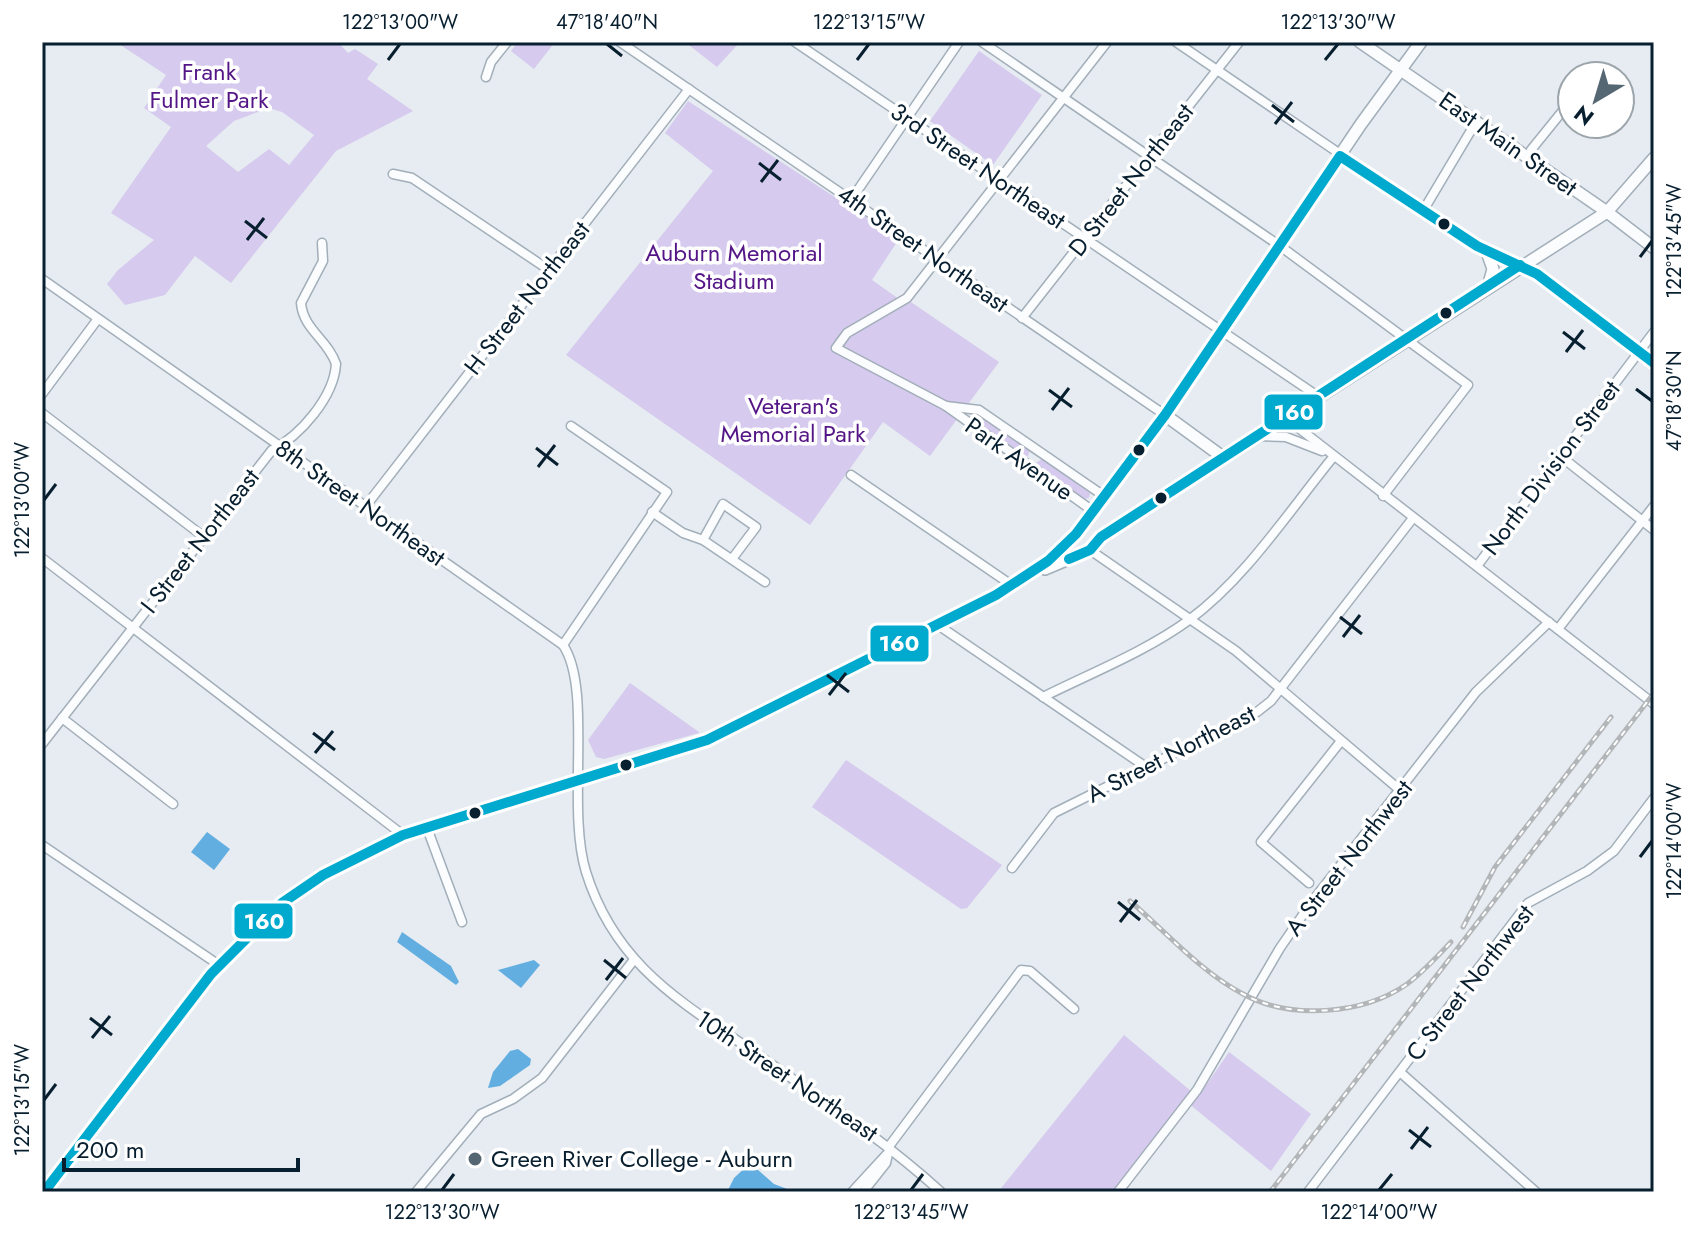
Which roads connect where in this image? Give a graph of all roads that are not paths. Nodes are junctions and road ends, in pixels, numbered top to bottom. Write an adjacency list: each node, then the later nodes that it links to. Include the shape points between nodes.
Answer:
1 (507, 42): 13 (street)
2 (620, 42): 14 (street, 4th Street Northeast)
3 (795, 42): 16 (street, 3rd Street Northeast)
4 (959, 42): 16 (street)
5 (982, 42): 15 (street)
6 (1107, 42): 15 (street)
7 (1176, 42): 12 (street)
8 (1239, 42): 12 (street, D Street Northeast)
9 (1360, 42): 11 (main road, East Main Street)
10 (1421, 42): 11 (main road)
11 (1400, 69): 18 (main road, East Main Street); 20 (main road)
12 (1216, 71): 20 (street); 21 (street, D Street Northeast)
13 (486, 77)
14 (689, 89): 25 (street, 4th Street Northeast); 35 (street, H Street Northeast)
15 (1064, 98): 21 (street); 24 (street)
16 (907, 118): 24 (street, 3rd Street Northeast); 25 (street)
17 (1556, 119): 19 (street)
18 (1476, 122): 26 (street); 27 (main road, East Main Street)
19 (1531, 150)
20 (1340, 156): 26 (street); 30 (main road)
21 (1150, 157): 28 (street, D Street Northeast); 30 (street)
22 (1654, 158): 27 (main road)
23 (393, 174): 35 (street, via 412,178)
24 (999, 180): 28 (street, 3rd Street Northeast); 33 (street)
25 (851, 200): 33 (street, 4th Street Northeast)
26 (1423, 211): 32 (street)
27 (1607, 212): 31 (main road, East Main Street); 34 (main road)
28 (1086, 239): 38 (street, D Street Northeast); 40 (street, 3rd Street Northeast)
29 (322, 243): 53 (street, I Street Northeast, via 323,261 301,303 307,323 336,364 332,385)
30 (1280, 246): 40 (main road); 42 (street)
31 (1654, 248)
32 (1487, 252): 34 (street); 37 (main road, via 1493,269)
33 (939, 261): 38 (street, 4th Street Northeast); 47 (street, Park Avenue, via 901,304 847,333 836,348)
34 (1520, 265): 37 (main road); 43 (street)
35 (549, 270): 63 (street, H Street Northeast)
36 (42, 279): 39 (street, 8th Street Northeast)
37 (1487, 287): 42 (main road)
38 (1022, 318): 49 (street, 4th Street Northeast)
39 (97, 320): 45 (street); 53 (street, 8th Street Northeast)
40 (1222, 331): 46 (street, 3rd Street Northeast); 49 (main road)
41 (1654, 332): 43 (street, North Division Street)
42 (1408, 341): 46 (main road); 61 (street, via 1468,385)
43 (1639, 351): 44 (street); 55 (street, North Division Street)
44 (1654, 363)
45 (42, 394)
46 (1319, 397): 50 (main road)
47 (946, 406): 54 (street, Park Avenue, via 979,410); 58 (street, Park Avenue)
48 (42, 413): 69 (street)
49 (1165, 415): 57 (main road, 4th Street Northeast); 60 (main road)
50 (1287, 419): 52 (main road); 56 (street)
51 (571, 426): 65 (street, via 667,492)
52 (1259, 436): 56 (street, via 1286,437); 57 (main road)
53 (279, 446): 63 (street, 8th Street Northeast); 69 (street, I Street Northeast)
54 (1040, 451): 58 (street); 60 (street, Park Avenue)
55 (1559, 455): 67 (street); 74 (street, North Division Street)
56 (1334, 456): 61 (street); 78 (street, via 1231,581)
57 (1224, 458): 71 (main road, via 1101,537)
58 (1029, 467): 64 (street, Park Avenue)
59 (851, 475): 77 (street)
60 (1104, 496): 64 (main road)
61 (1383, 496): 66 (street)
62 (1654, 506): 67 (street)
63 (365, 507): 83 (street, 8th Street Northeast)
64 (1093, 511): 75 (main road)
65 (652, 512): 70 (street); 83 (street)
66 (1413, 518): 74 (street); 84 (street, A Street Northeast)
67 (1642, 521): 68 (street); 82 (street)
68 (1654, 530)
69 (204, 537): 81 (street, I Street Northeast)
70 (703, 540): 73 (street); 73 (street, via 723,504 756,527)
71 (1090, 550): 75 (main road); 78 (street)
72 (42, 558): 81 (street)
73 (732, 559): 76 (street)
74 (1477, 566): 79 (street)
75 (1031, 574): 77 (main road)
76 (765, 582)
77 (1013, 586): 80 (main road)
78 (1191, 619): 84 (street); 85 (street)
79 (1549, 622): 82 (street); 92 (street, A Street Northwest, via 1476,692)
80 (938, 625): 85 (street); 91 (main road, via 695,745)
81 (133, 628): 87 (street, I Street Northeast); 96 (street)
82 (1558, 629): 86 (street)
83 (563, 645): 91 (street, via 577,674)
84 (1281, 688): 88 (street); 90 (street, A Street Northeast, via 1257,712)
85 (1043, 697): 90 (street)
86 (1654, 704)
87 (62, 718): 89 (street, I Street Northeast); 94 (street)
88 (1341, 741): 92 (street); 99 (street, via 1261,842)
89 (42, 744)
90 (1146, 767): 98 (street, A Street Northeast, via 1054,813)
91 (575, 782): 95 (main road); 101 (street, 10th Street Northeast, via 586,871 606,918)
92 (1401, 791): 112 (street, A Street Northwest, via 1298,920 1191,1099)
93 (1654, 798): 104 (street, C Street Northwest, via 1614,851 1528,903)
94 (173, 804)
95 (427, 828): 96 (main road); 100 (street)
96 (403, 835): 102 (main road, via 323,875 282,903)
97 (42, 845): 102 (street)
98 (1012, 868)
99 (1309, 883)
100 (462, 922)
101 (633, 961): 105 (street, 10th Street Northeast, via 696,1016); 108 (street, via 542,1078 481,1114)
102 (219, 965): 107 (main road)
103 (1074, 1009): 105 (street, via 1030,971 1021,970)
104 (1401, 1073): 113 (street, C Street Northwest); 114 (street)
105 (890, 1145): 106 (street); 111 (street, 10th Street Northeast)
106 (886, 1155): 109 (street); 110 (street, via 886,1163)
107 (44, 1192)
108 (416, 1192)
109 (852, 1192)
110 (863, 1192)
111 (941, 1192)
112 (1118, 1192)
113 (1308, 1192)
114 (1536, 1192)

